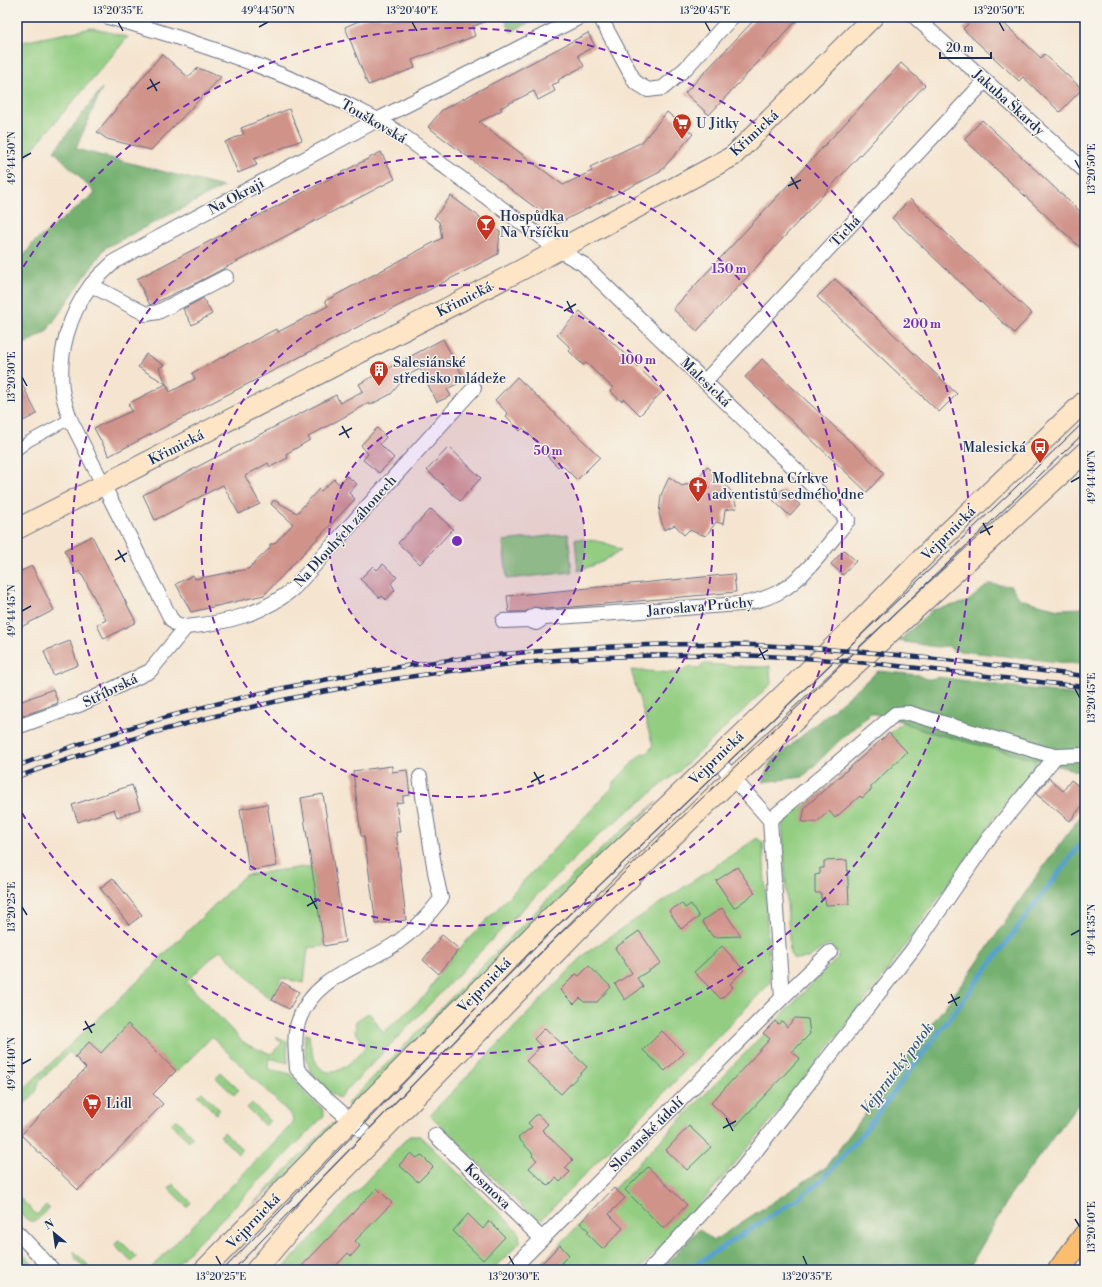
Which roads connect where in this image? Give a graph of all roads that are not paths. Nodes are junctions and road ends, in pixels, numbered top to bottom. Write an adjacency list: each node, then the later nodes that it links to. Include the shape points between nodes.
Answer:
1 (108, 17): 8 (street, Touškovská, via 168,33 264,68 320,91)
2 (580, 17): 8 (street, Na Okraji)
3 (600, 17): 4 (street, via 635,82 648,90 663,88 686,68)
4 (732, 17)
5 (873, 17): 10 (main road, Křimická, via 733,156)
6 (915, 17): 7 (street, Jakuba Škardy)
7 (985, 81): 9 (street, Jakuba Škardy); 13 (street, Tichá)
8 (377, 120): 10 (street, Touškovská, via 407,139); 12 (street, Na Okraji, via 115,261)
9 (1085, 171)
10 (558, 250): 13 (street, Malesická, via 583,264); 19 (main road, Křimická)
11 (226, 276): 12 (street, via 158,312 146,314)
12 (91, 285): 16 (street, Na Okraji, via 74,314 64,345 61,366 62,390)
13 (705, 381): 20 (street, Malesická)
14 (474, 388): 23 (street, Na Dlouhých záhonech, via 282,599 246,615)
15 (1085, 401): 27 (main road, Vejprnická)
16 (70, 419): 17 (street, via 29,440); 19 (street, Na Okraji)
17 (17, 450)
18 (1085, 452): 29 (main road, Vejprnická)
19 (102, 485): 21 (main road, Křimická); 23 (street, Na Okraji, via 171,618 176,624)
20 (848, 520): 22 (street, Jaroslava Průchy, via 798,577 780,592 761,600 740,604 544,618 536,623 528,620)
21 (17, 529)
22 (503, 621)
23 (186, 627): 24 (street, Stříbrská, via 150,671 79,705)
24 (17, 728)
25 (1082, 754): 26 (street)
26 (1056, 756): 30 (street, via 909,714 895,714); 45 (street, via 989,838 913,949 741,1170)
27 (716, 759): 29 (street); 33 (main road, Vejprnická, via 547,921)
28 (420, 777): 33 (street, via 441,899 422,922 397,943 326,982 310,1001 299,1021 295,1042 297,1069)
29 (733, 778): 30 (street); 35 (main road, Vejprnická, via 608,898)
30 (770, 820): 32 (street)
31 (830, 952): 32 (street, Slovanské údolí)
32 (782, 998): 38 (street, Slovanské údolí)
33 (351, 1120): 35 (street); 42 (main road, Vejprnická)
34 (435, 1135): 38 (street, Kosmova)
35 (373, 1140): 43 (main road, Vejprnická, via 317,1198)
36 (17, 1232): 41 (street)
37 (1085, 1235): 40 (main road)
38 (541, 1238): 44 (street, Slovanské údolí)
39 (1085, 1241): 40 (main road)
40 (1062, 1267)
41 (53, 1270)
42 (204, 1270)
43 (256, 1270)
44 (511, 1270)
45 (650, 1270)

